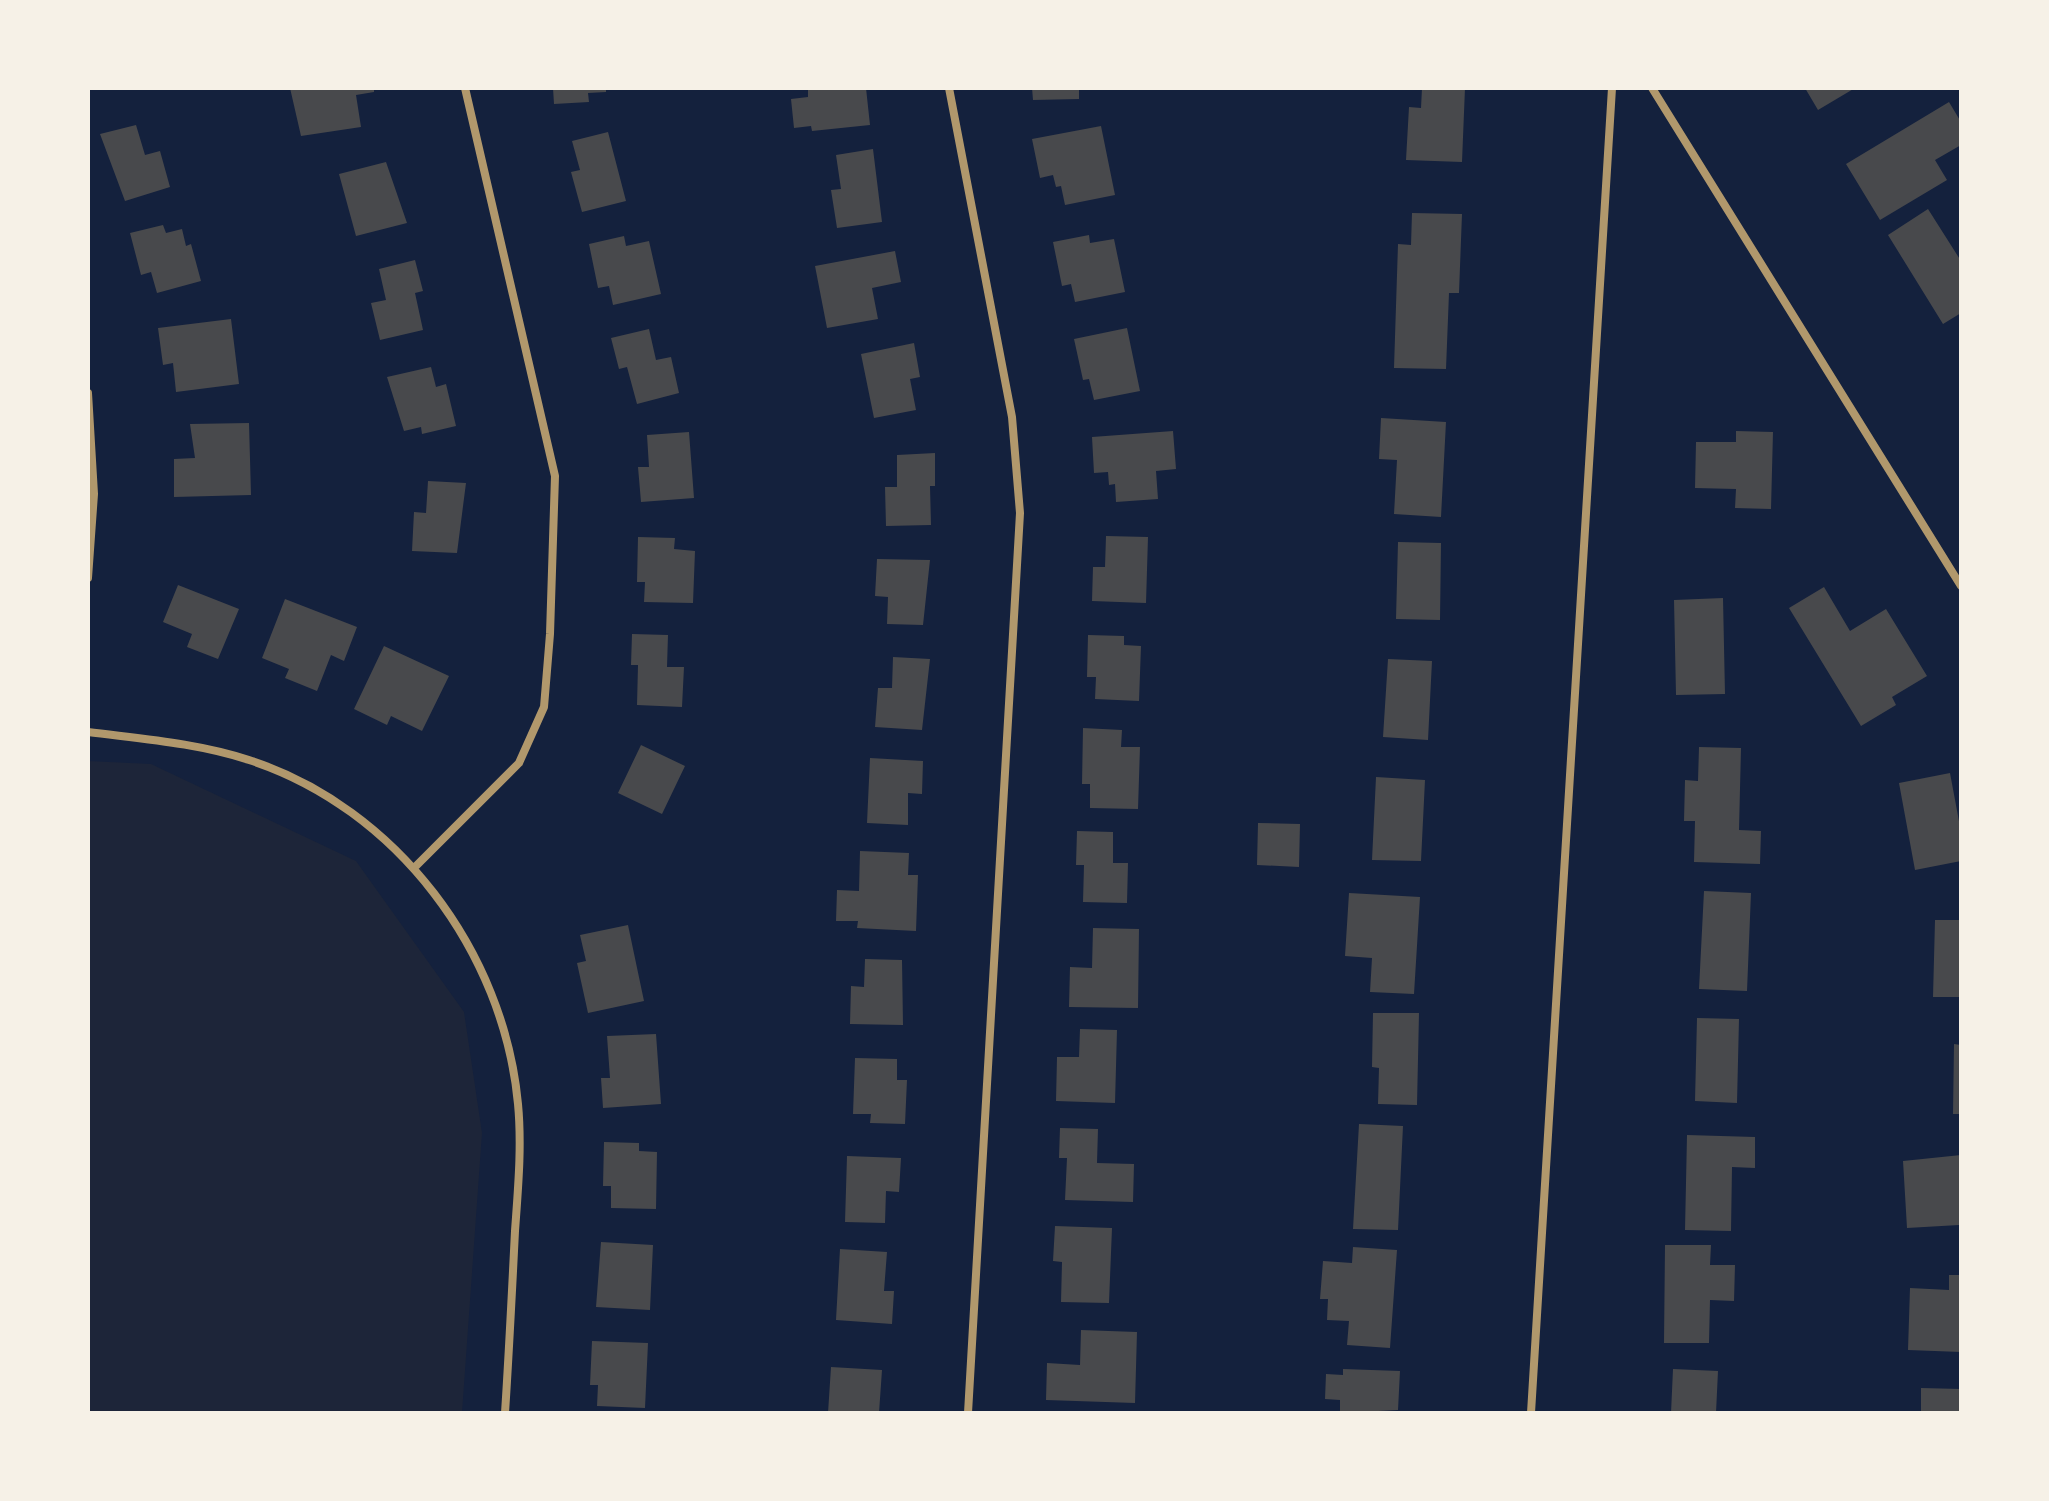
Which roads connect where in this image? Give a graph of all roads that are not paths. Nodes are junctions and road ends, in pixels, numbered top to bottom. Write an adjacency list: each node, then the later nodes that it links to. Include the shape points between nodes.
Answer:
1 (465, 88): 9 (street, via 555,476 550,634 544,707 519,763)
2 (949, 88): 11 (street, via 1012,417 1020,513)
3 (1612, 88): 12 (street)
4 (1652, 88): 7 (street)
5 (88, 393): 6 (street, via 94,494)
6 (88, 578)
7 (1961, 586)
8 (88, 732): 9 (street, via 192,745 252,761 342,807)
9 (414, 868): 10 (street, via 474,954 499,1012 515,1082 519,1159)
10 (505, 1413)
11 (968, 1413)
12 (1531, 1413)

